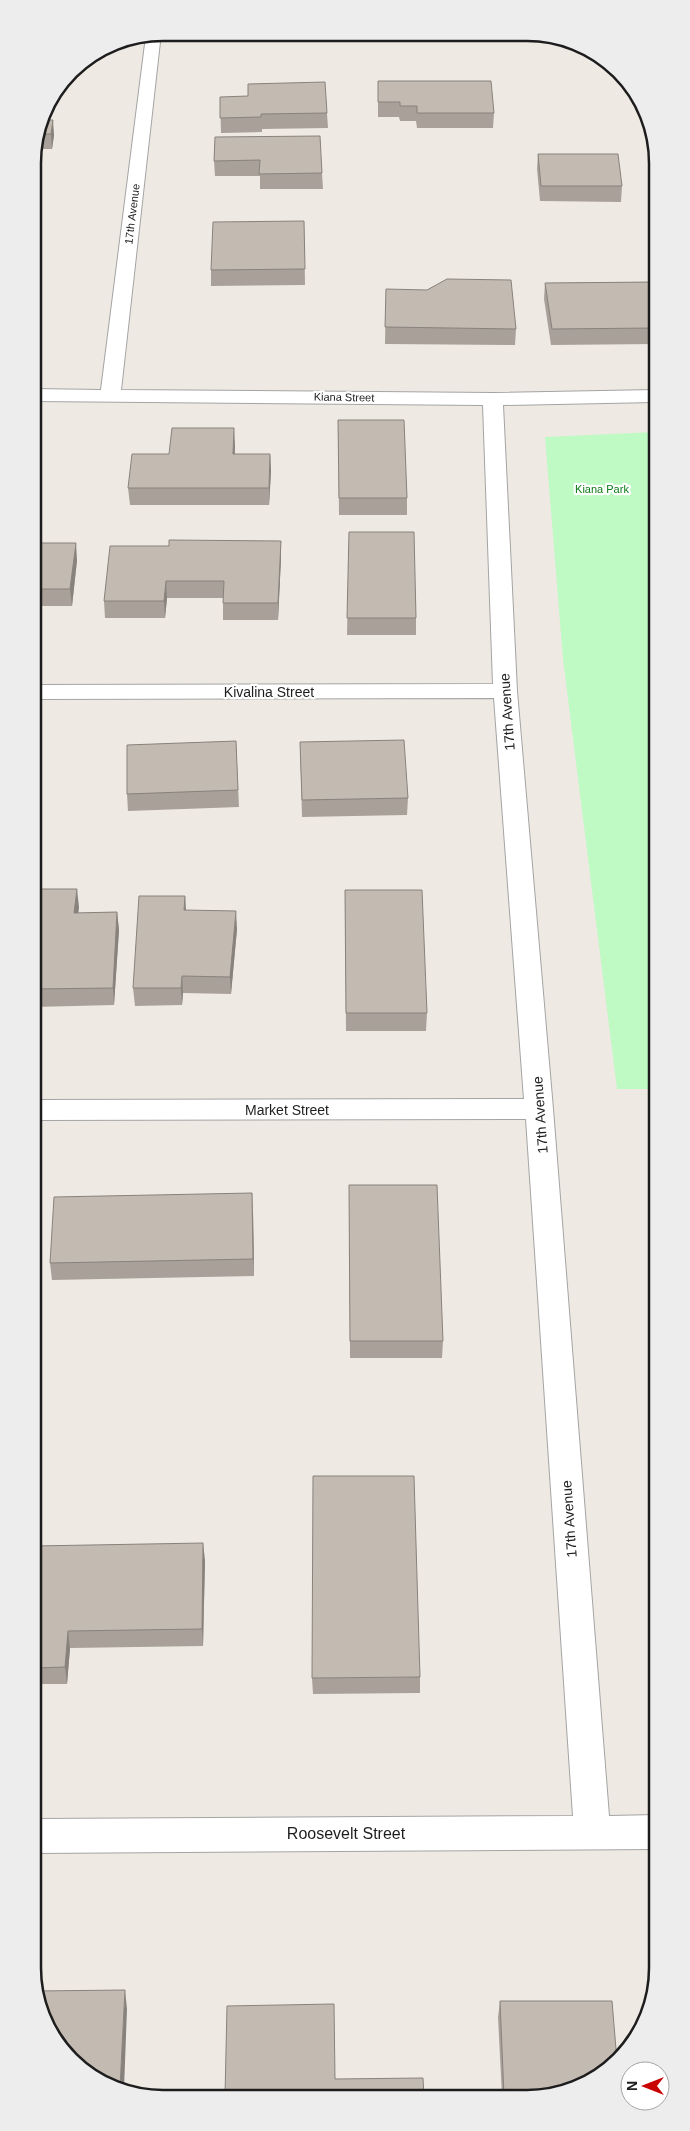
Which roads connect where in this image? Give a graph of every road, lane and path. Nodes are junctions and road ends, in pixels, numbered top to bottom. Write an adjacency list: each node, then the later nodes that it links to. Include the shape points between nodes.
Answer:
1 (153, 42): 2 (street, 17th Avenue)
2 (110, 394): 3 (street, Kiana Street); 5 (street, Kiana Street)
3 (42, 395)
4 (649, 396): 5 (street, Kiana Street)
5 (493, 399): 6 (street, 17th Avenue)
6 (505, 691): 7 (street, Kivalina Street); 8 (street, 17th Avenue)
7 (42, 692)
8 (539, 1109): 9 (street, Market Street); 10 (street, 17th Avenue)
9 (41, 1110)
10 (592, 1831): 11 (street, Roosevelt Street); 12 (street, Roosevelt Street)
11 (648, 1832)
12 (41, 1836)

